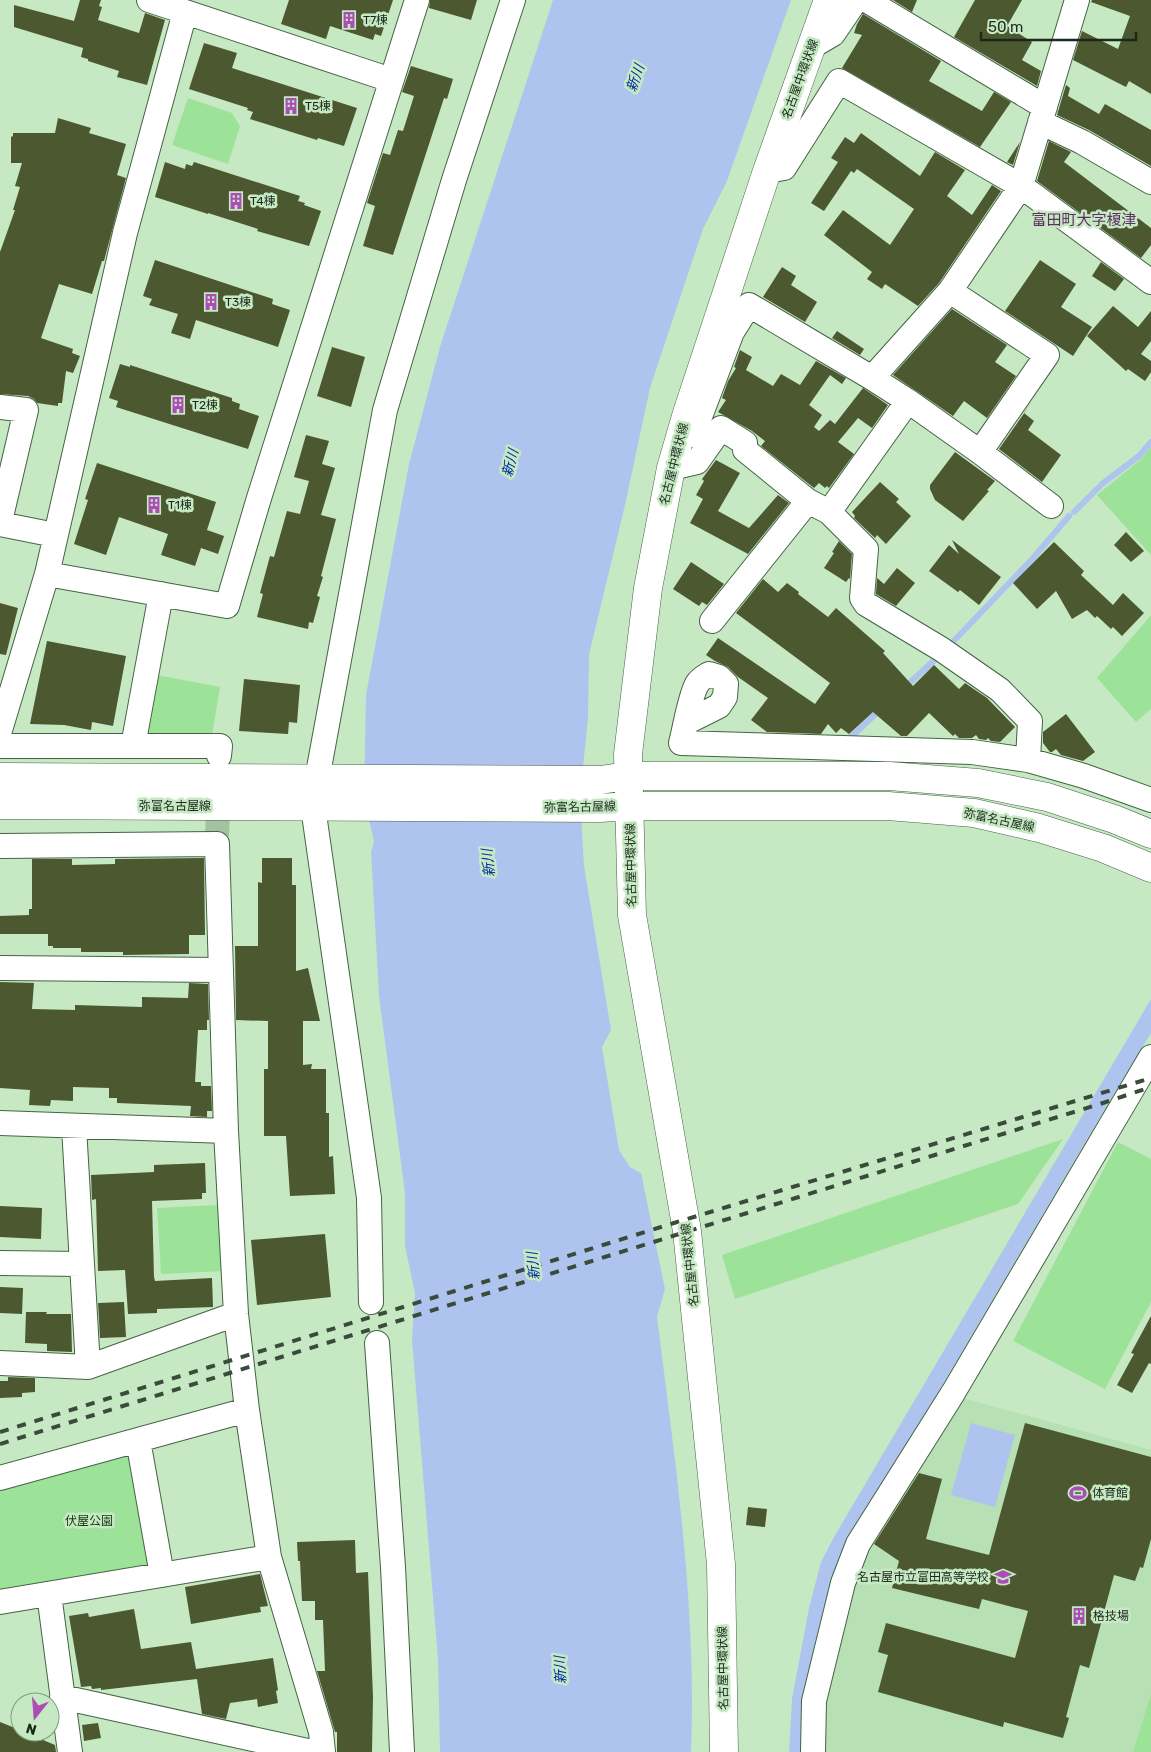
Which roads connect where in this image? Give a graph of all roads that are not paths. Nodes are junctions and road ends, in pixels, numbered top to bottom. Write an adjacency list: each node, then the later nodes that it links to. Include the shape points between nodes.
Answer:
1 (149, 0): 8 (street)
2 (417, 0): 10 (street)
3 (513, 0): 37 (street, via 454,180 385,410)
4 (828, 0): 9 (main road, 名古屋中環状線)
5 (856, 0): 9 (street, via 833,34)
6 (866, 0): 11 (street)
7 (1077, 0): 11 (street)
8 (185, 12): 10 (street); 25 (street, via 125,233)
9 (811, 47): 12 (main road, 名古屋中環状線)
10 (391, 80): 27 (street, via 227,606)
11 (1042, 114): 13 (street, via 1082,142); 14 (street)
12 (767, 171): 14 (street, via 784,168 839,80); 21 (main road, 名古屋中環状線, via 686,413)
13 (1151, 182)
14 (1021, 186): 15 (street); 16 (street)
15 (1148, 274)
16 (950, 291): 17 (street); 20 (street, via 1047,356)
17 (872, 378): 18 (street); 21 (street, via 749,305 732,332 698,422)
18 (908, 402): 20 (street); 22 (street)
19 (0, 407): 24 (street, via 26,410)
20 (980, 452): 23 (street)
21 (671, 468): 22 (street, via 697,462 721,428 745,443 745,450); 35 (main road, 名古屋中環状線, via 648,588)
22 (818, 506): 28 (street); 34 (street, via 866,549 862,598 866,604 941,649 1000,690 1030,721)
23 (1051, 506)
24 (0, 523): 25 (street)
25 (55, 535): 26 (street)
26 (47, 574): 27 (street); 30 (street)
27 (162, 594): 32 (street)
28 (712, 621)
29 (687, 722): 34 (street, via 681,743 972,752)
30 (0, 730)
31 (0, 746): 32 (street)
32 (133, 746): 33 (street, via 220,746)
33 (219, 756)
34 (1028, 760): 38 (street)
35 (628, 776): 37 (main road, via 600,780); 40 (main road, 名古屋中環状線); 42 (main road, via 889,776 978,783 1047,797 1114,818)
36 (0, 777): 37 (main road)
37 (317, 779)
38 (1151, 800)
39 (0, 806): 41 (main road, 弥富名古屋線)
40 (630, 806): 41 (main road, 弥富名古屋線); 44 (main road, 弥富名古屋線, via 888,806 974,813 1039,828 1103,848); 70 (main road, 名古屋中環状線, via 632,915 687,1231 719,1542)
41 (313, 807): 53 (street, via 370,1198)
42 (1151, 834)
43 (0, 846): 46 (street, via 217,840)
44 (1151, 868)
45 (0, 968): 46 (street)
46 (221, 970): 50 (street)
47 (1151, 1057): 71 (street, via 953,1394 858,1544 843,1583 814,1701)
48 (0, 1124): 49 (street)
49 (74, 1127): 50 (street); 52 (street)
50 (226, 1131): 54 (street)
51 (0, 1263): 52 (street)
52 (81, 1264): 57 (street)
53 (371, 1302)
54 (236, 1314): 57 (street); 58 (street)
55 (376, 1343): 69 (street, via 393,1567)
56 (0, 1363): 57 (street)
57 (88, 1367)
58 (247, 1410): 59 (street); 61 (street)
59 (138, 1440): 60 (street); 62 (street)
60 (0, 1478)
61 (270, 1557): 62 (street); 68 (street, via 321,1732)
62 (162, 1575): 63 (street)
63 (49, 1594): 64 (street); 65 (street)
64 (0, 1602)
65 (62, 1697): 66 (street); 67 (street)
66 (70, 1752)
67 (312, 1752)
68 (323, 1752)
69 (402, 1752)
70 (724, 1752)
71 (813, 1752)

